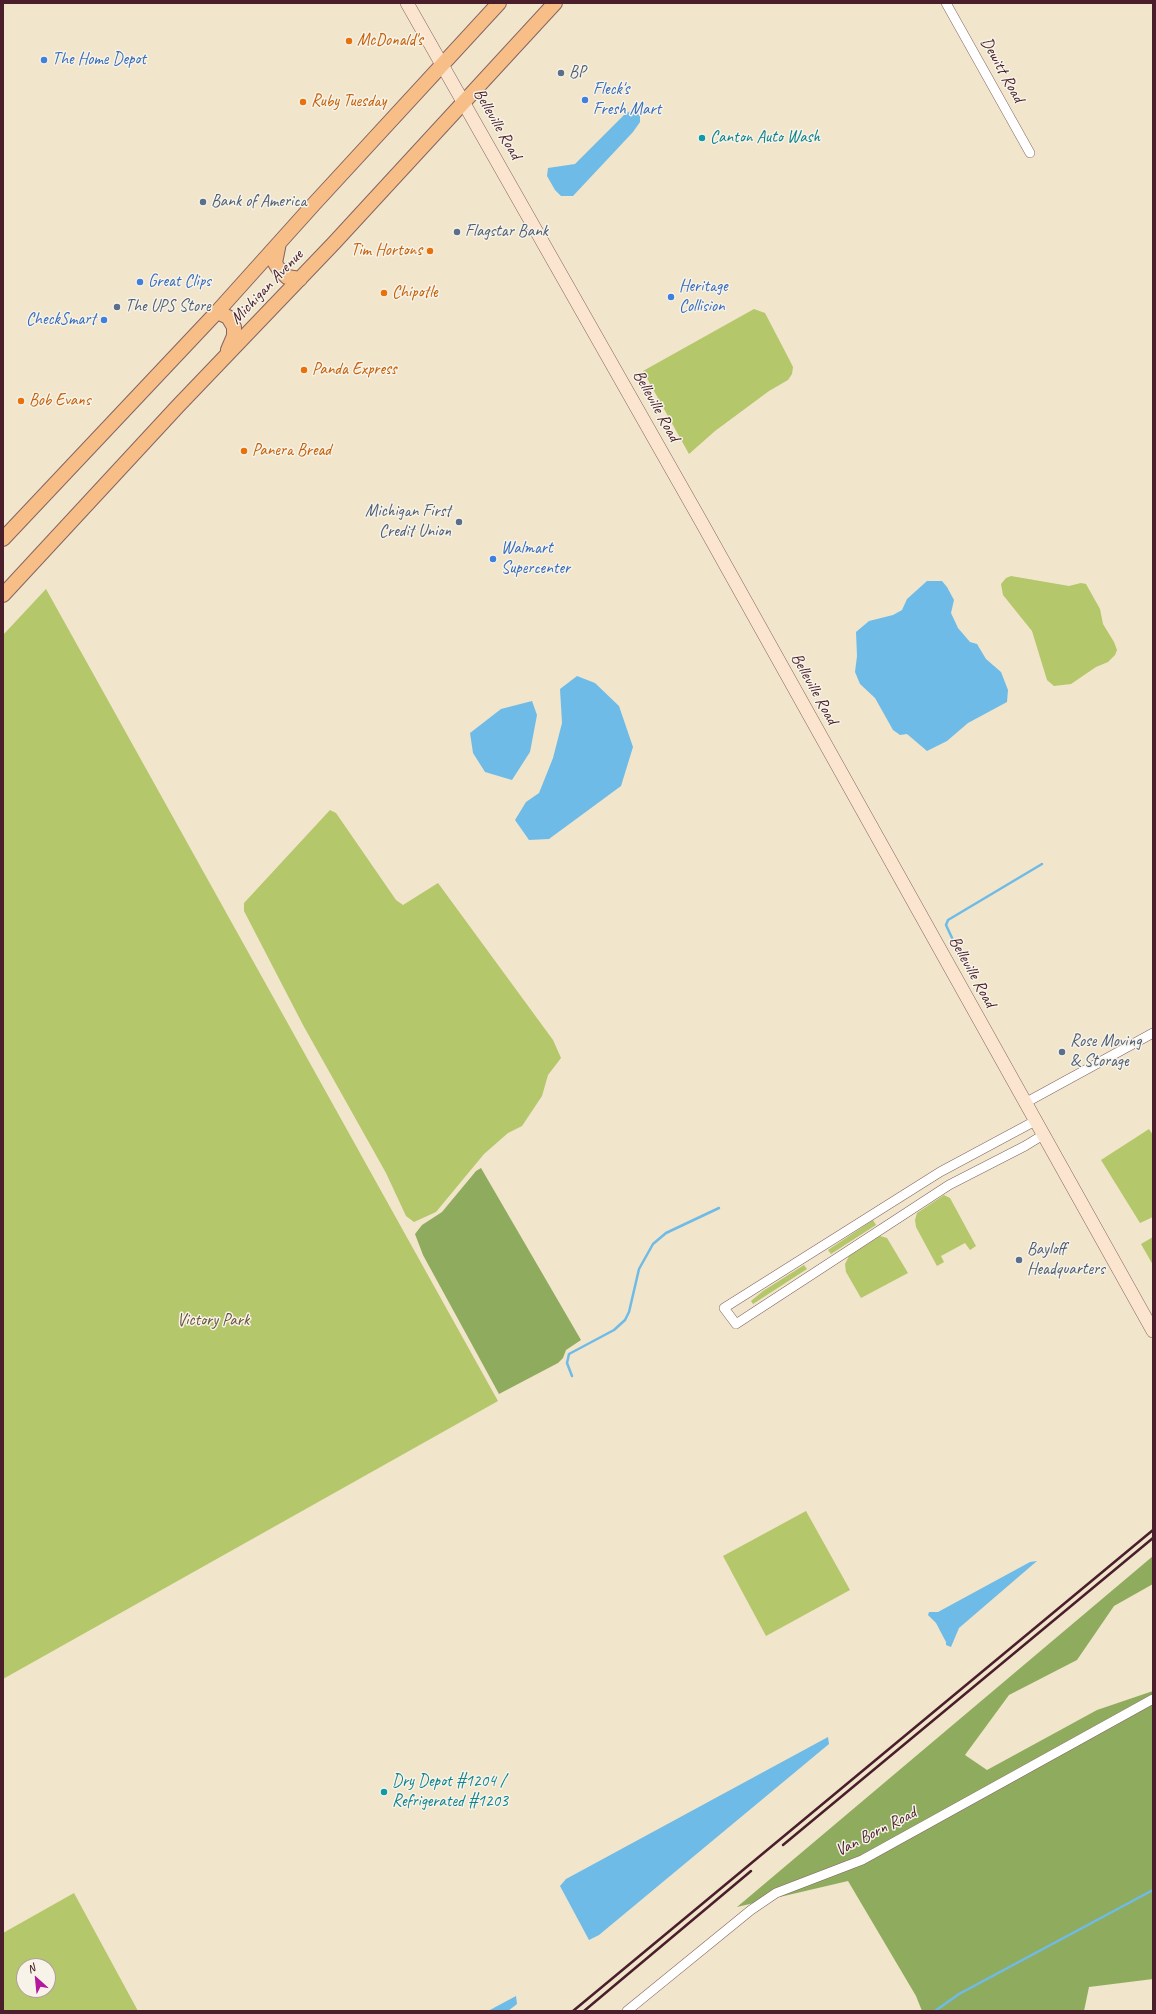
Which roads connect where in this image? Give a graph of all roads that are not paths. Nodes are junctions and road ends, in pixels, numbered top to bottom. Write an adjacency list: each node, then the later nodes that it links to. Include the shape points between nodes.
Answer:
1 (407, 3): 5 (main road, Belleville Road)
2 (499, 3): 5 (main road, Michigan Avenue)
3 (555, 3): 6 (main road, Michigan Avenue)
4 (946, 3): 7 (street, Dewitt Road)
5 (442, 65): 6 (main road, Belleville Road); 8 (main road, Michigan Avenue)
6 (464, 102): 9 (main road, Michigan Avenue); 15 (main road, Belleville Road)
7 (1030, 153)
8 (279, 243): 9 (main road, via 275,263 287,277); 10 (main road, Michigan Avenue)
9 (300, 279): 11 (main road, Michigan Avenue)
10 (217, 312): 11 (main road, via 228,318 235,331); 12 (main road, Michigan Avenue)
11 (224, 357): 13 (main road, Michigan Avenue)
12 (3, 539)
13 (3, 595)
14 (1153, 1034): 15 (street)
15 (1025, 1103): 16 (main road, Belleville Road)
16 (1035, 1121): 17 (main road, Belleville Road); 18 (street)
17 (1043, 1135): 19 (street); 24 (main road, Belleville Road)
18 (940, 1172): 19 (street); 20 (street)
19 (949, 1185): 21 (street)
20 (887, 1205): 21 (street); 22 (street)
21 (896, 1219): 23 (street)
22 (816, 1250): 23 (street); 23 (street, via 724,1308 736,1324)
23 (826, 1265)
24 (1153, 1331)
25 (1153, 1699): 26 (street, Van Born Road, via 862,1860 776,1892)
26 (626, 2011)

